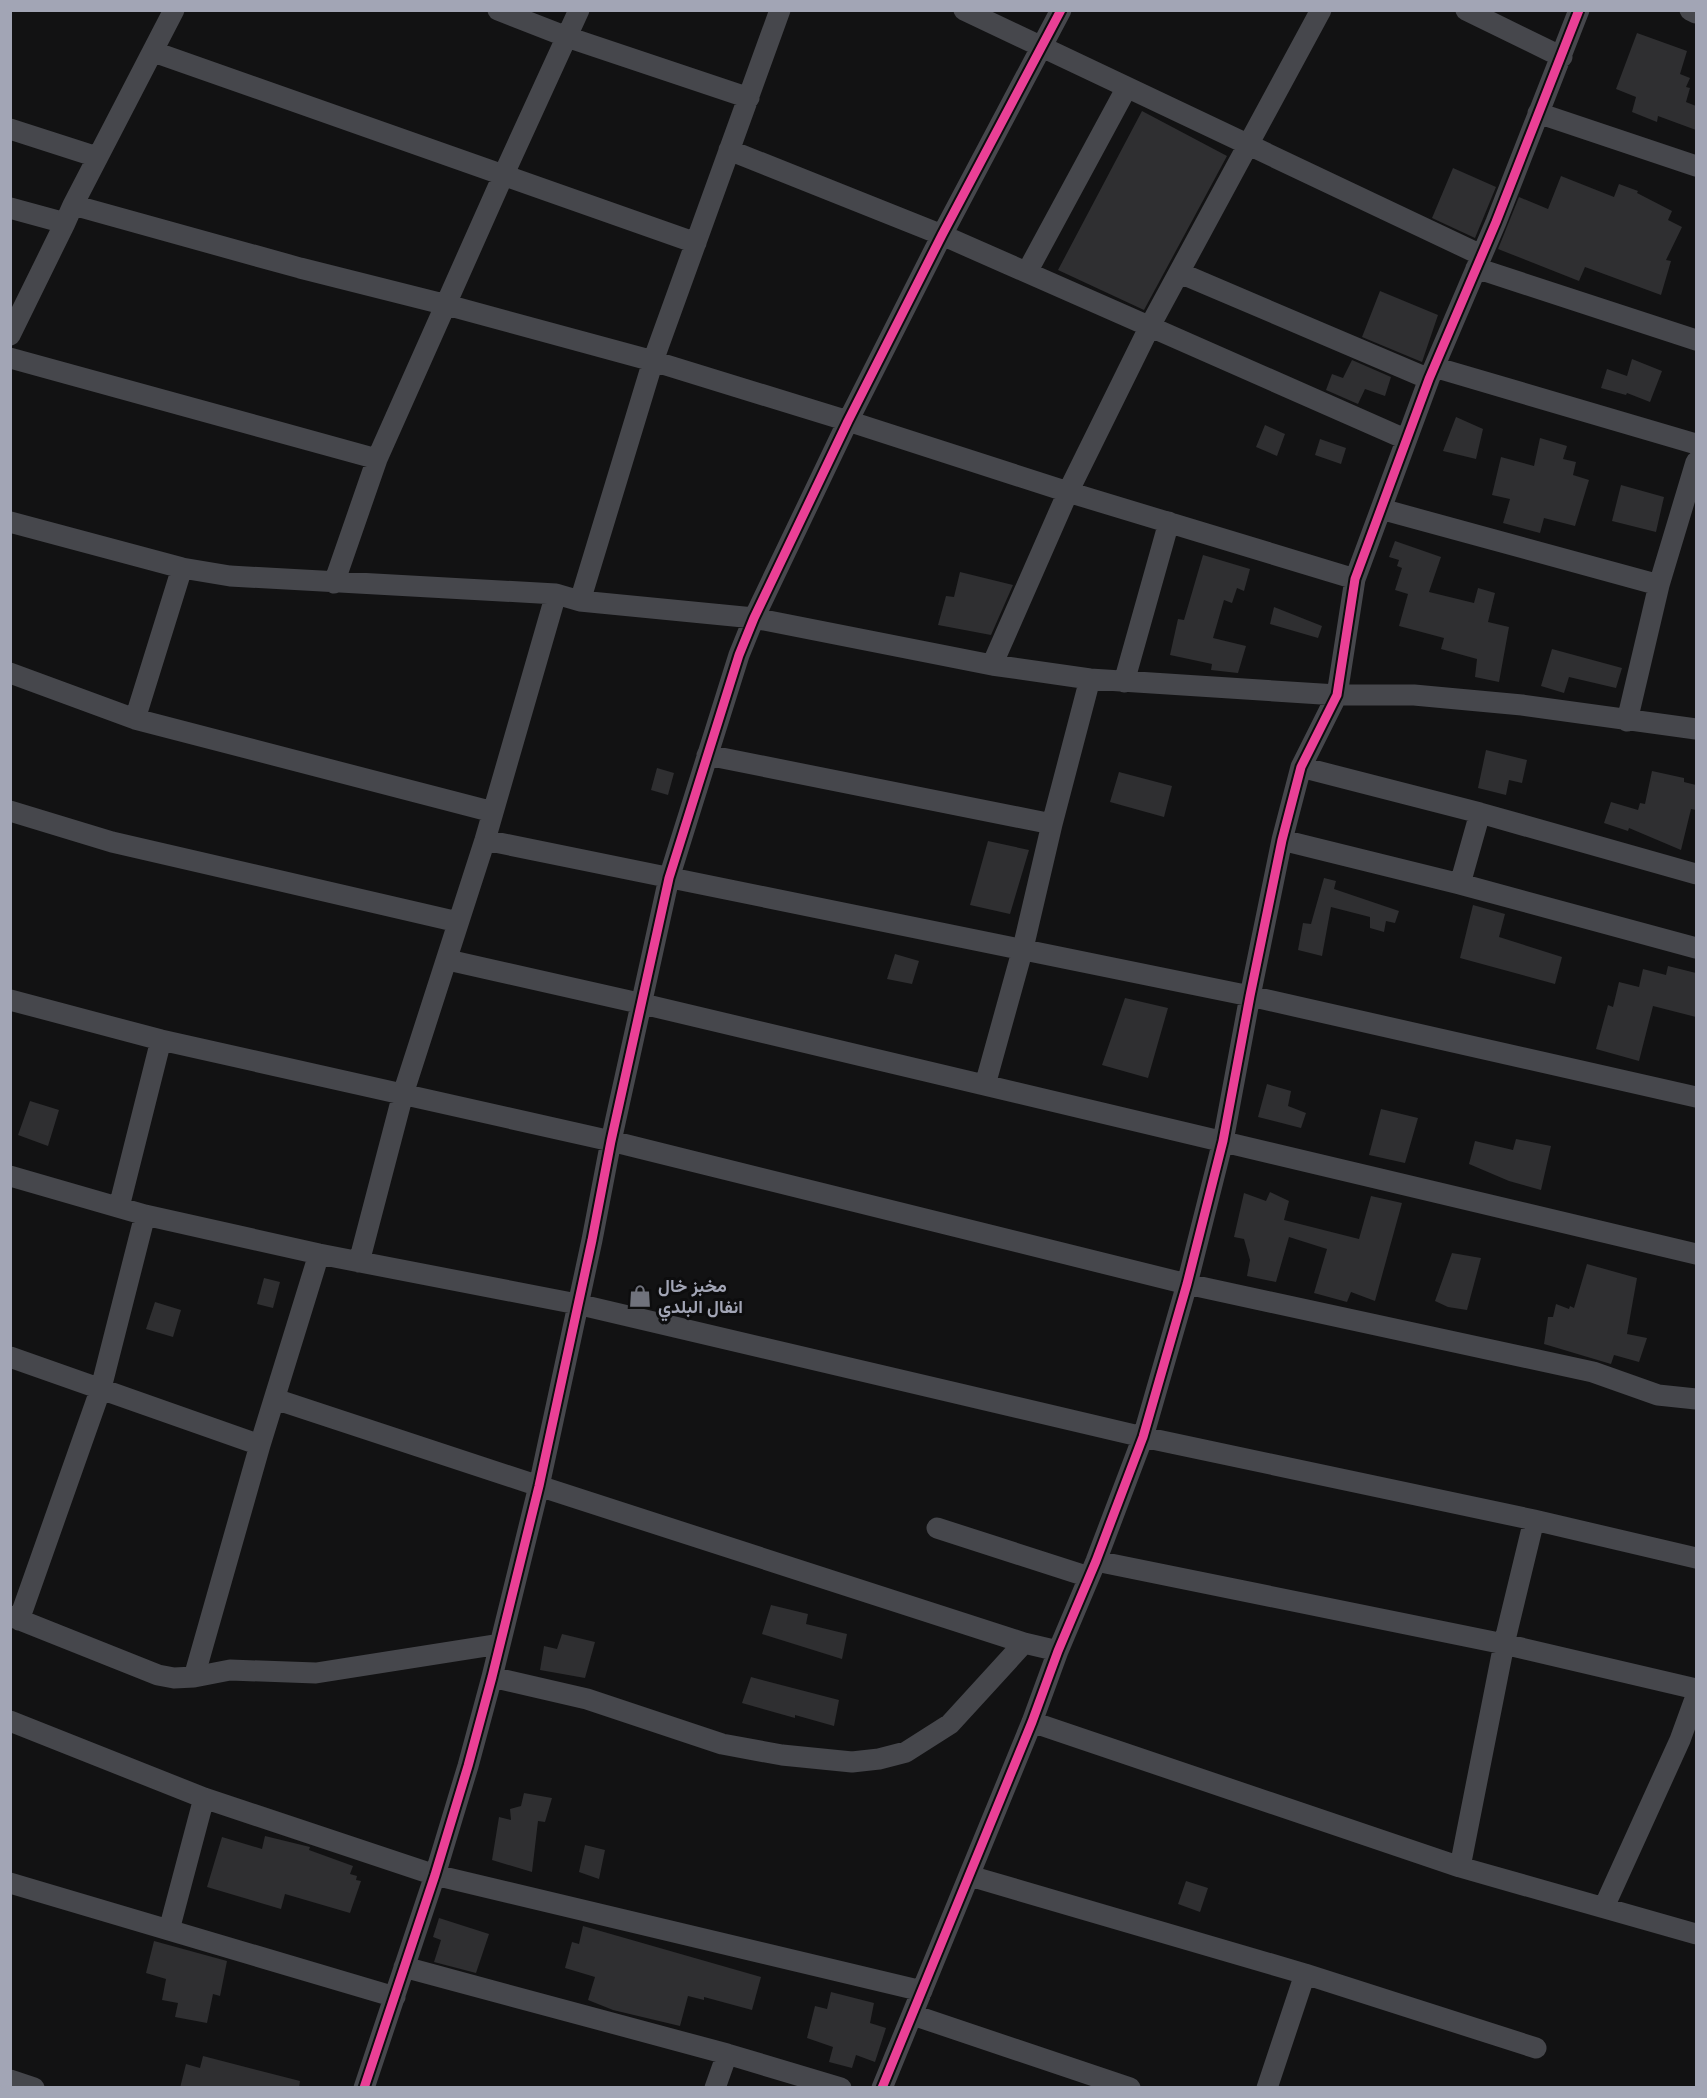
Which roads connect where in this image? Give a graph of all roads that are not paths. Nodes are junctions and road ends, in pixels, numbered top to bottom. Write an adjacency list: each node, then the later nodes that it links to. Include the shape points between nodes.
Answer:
1 (174, 10): 14 (street)
2 (498, 10): 12 (street)
3 (579, 10): 12 (street)
4 (780, 10): 17 (street)
5 (964, 10): 13 (street)
6 (1061, 10): 13 (street)
7 (1321, 10): 20 (street)
8 (1466, 10): 15 (street)
9 (1579, 10): 15 (street)
10 (1690, 10): 11 (street)
11 (1696, 13)
12 (567, 37): 17 (street); 24 (street)
13 (1041, 48): 16 (street); 27 (street)
14 (154, 52): 22 (street); 24 (street)
15 (1562, 57): 18 (street)
16 (1126, 89): 20 (street); 30 (street)
17 (749, 98): 21 (street)
18 (1538, 113): 23 (street); 29 (street)
19 (10, 129): 22 (street)
20 (1246, 146): 29 (street); 31 (street)
21 (729, 150): 27 (street); 28 (street)
22 (97, 157): 26 (street)
23 (1696, 166)
24 (503, 176): 28 (street); 32 (street)
25 (10, 208): 26 (street)
26 (69, 214): 32 (street); 34 (street)
27 (942, 235): 30 (street); 39 (street)
28 (696, 243): 37 (street)
29 (1479, 262): 35 (street); 38 (street)
30 (1027, 272): 33 (street)
31 (1180, 273): 33 (street); 38 (street)
32 (447, 304): 37 (street); 42 (street)
33 (1150, 326): 40 (street); 44 (street)
34 (10, 335)
35 (1696, 340)
36 (10, 358): 42 (street)
37 (653, 361): 39 (street); 54 (street)
38 (1431, 373): 40 (street); 41 (street)
39 (848, 421): 44 (street); 55 (street)
40 (1405, 439): 45 (street)
41 (1696, 444)
42 (377, 459): 51 (street)
43 (1696, 462): 46 (street)
44 (1068, 492): 48 (street); 56 (street)
45 (1381, 509): 50 (street); 52 (street)
46 (1689, 513): 52 (street)
47 (10, 522): 49 (street)
48 (1169, 522): 50 (street); 59 (street)
49 (182, 568): 51 (street, via 230,576); 61 (street)
50 (1355, 579): 60 (street)
51 (334, 583): 53 (street)
52 (1659, 585): 62 (street)
53 (556, 594): 54 (street); 67 (street)
54 (580, 601): 55 (street)
55 (754, 618): 56 (street); 64 (street)
56 (992, 665): 58 (street)
57 (10, 674): 61 (street)
58 (1090, 679): 59 (street); 69 (street)
59 (1124, 682): 60 (street)
60 (1337, 695): 62 (street, via 1414,695 1522,705); 65 (street)
61 (135, 719): 67 (street)
62 (1627, 721): 63 (street)
63 (1696, 729)
64 (706, 755): 69 (street); 73 (street)
65 (1301, 767): 68 (street); 71 (street)
66 (10, 812): 75 (street, via 112,842)
67 (493, 812): 70 (street)
68 (1480, 813): 72 (street); 74 (street)
69 (1052, 824): 76 (street)
70 (485, 840): 73 (street); 75 (street)
71 (1282, 840): 74 (street); 79 (street)
72 (1696, 874)
73 (669, 878): 76 (street); 81 (street)
74 (1460, 884): 77 (street)
75 (458, 922): 78 (street)
76 (1023, 948): 79 (street); 83 (street)
77 (1696, 948)
78 (448, 960): 81 (street); 84 (street)
79 (1250, 996): 85 (street); 87 (street)
80 (10, 999): 82 (street)
81 (643, 1004): 83 (street); 86 (street)
82 (161, 1041): 84 (street); 89 (street)
83 (985, 1085): 87 (street)
84 (404, 1094): 86 (street); 93 (street)
85 (1696, 1097)
86 (611, 1141): 94 (street); 95 (street)
87 (1223, 1141): 92 (street); 94 (street)
88 (10, 1176): 89 (street)
89 (119, 1207): 90 (street)
90 (145, 1215): 91 (street); 97 (street)
91 (319, 1254): 93 (street); 98 (street)
92 (1696, 1254)
93 (359, 1262): 95 (street)
94 (1187, 1284): 99 (street, via 1593,1372 1658,1395); 100 (street)
95 (577, 1304): 100 (street); 102 (street)
96 (10, 1357): 97 (street)
97 (101, 1388): 101 (street); 107 (street)
98 (275, 1399): 101 (street); 102 (street)
99 (1696, 1399)
100 (1143, 1437): 103 (street); 106 (street)
101 (260, 1445): 112 (street)
102 (538, 1486): 108 (street); 109 (street)
103 (1533, 1520): 105 (street); 110 (street)
104 (938, 1528): 106 (street)
105 (1696, 1558)
106 (1093, 1569): 110 (street); 111 (street)
107 (15, 1618): 112 (street, via 158,1675)
108 (1024, 1643): 111 (street); 113 (street, via 950,1724 906,1752 852,1762 722,1744 587,1699)
109 (500, 1644): 112 (street, via 316,1673 230,1670); 113 (street)
110 (1504, 1644): 114 (street); 120 (street)
111 (1058, 1651): 117 (street)
112 (194, 1677)
113 (492, 1677): 121 (street)
114 (1696, 1689)
115 (1696, 1696): 118 (street)
116 (10, 1721): 119 (street)
117 (1032, 1722): 120 (street); 122 (street)
118 (1688, 1743): 124 (street)
119 (204, 1798): 121 (street); 125 (street)
120 (1460, 1867): 124 (street)
121 (435, 1875): 127 (street); 129 (street)
122 (970, 1876): 128 (street); 129 (street)
123 (10, 1884): 125 (street)
124 (1604, 1908): 126 (street)
125 (169, 1930): 130 (street)
126 (1696, 1934)
127 (405, 1967): 130 (street); 133 (street)
128 (1305, 1974): 132 (street); 141 (street)
129 (922, 1991): 131 (street)
130 (395, 1997): 136 (street)
131 (913, 2015): 139 (street); 140 (street)
132 (1536, 2048)
133 (728, 2054): 137 (street); 138 (street)
134 (10, 2080): 135 (street)
135 (34, 2088)
136 (364, 2088)
137 (714, 2088)
138 (841, 2088)
139 (882, 2088)
140 (1130, 2088)
141 (1267, 2088)

